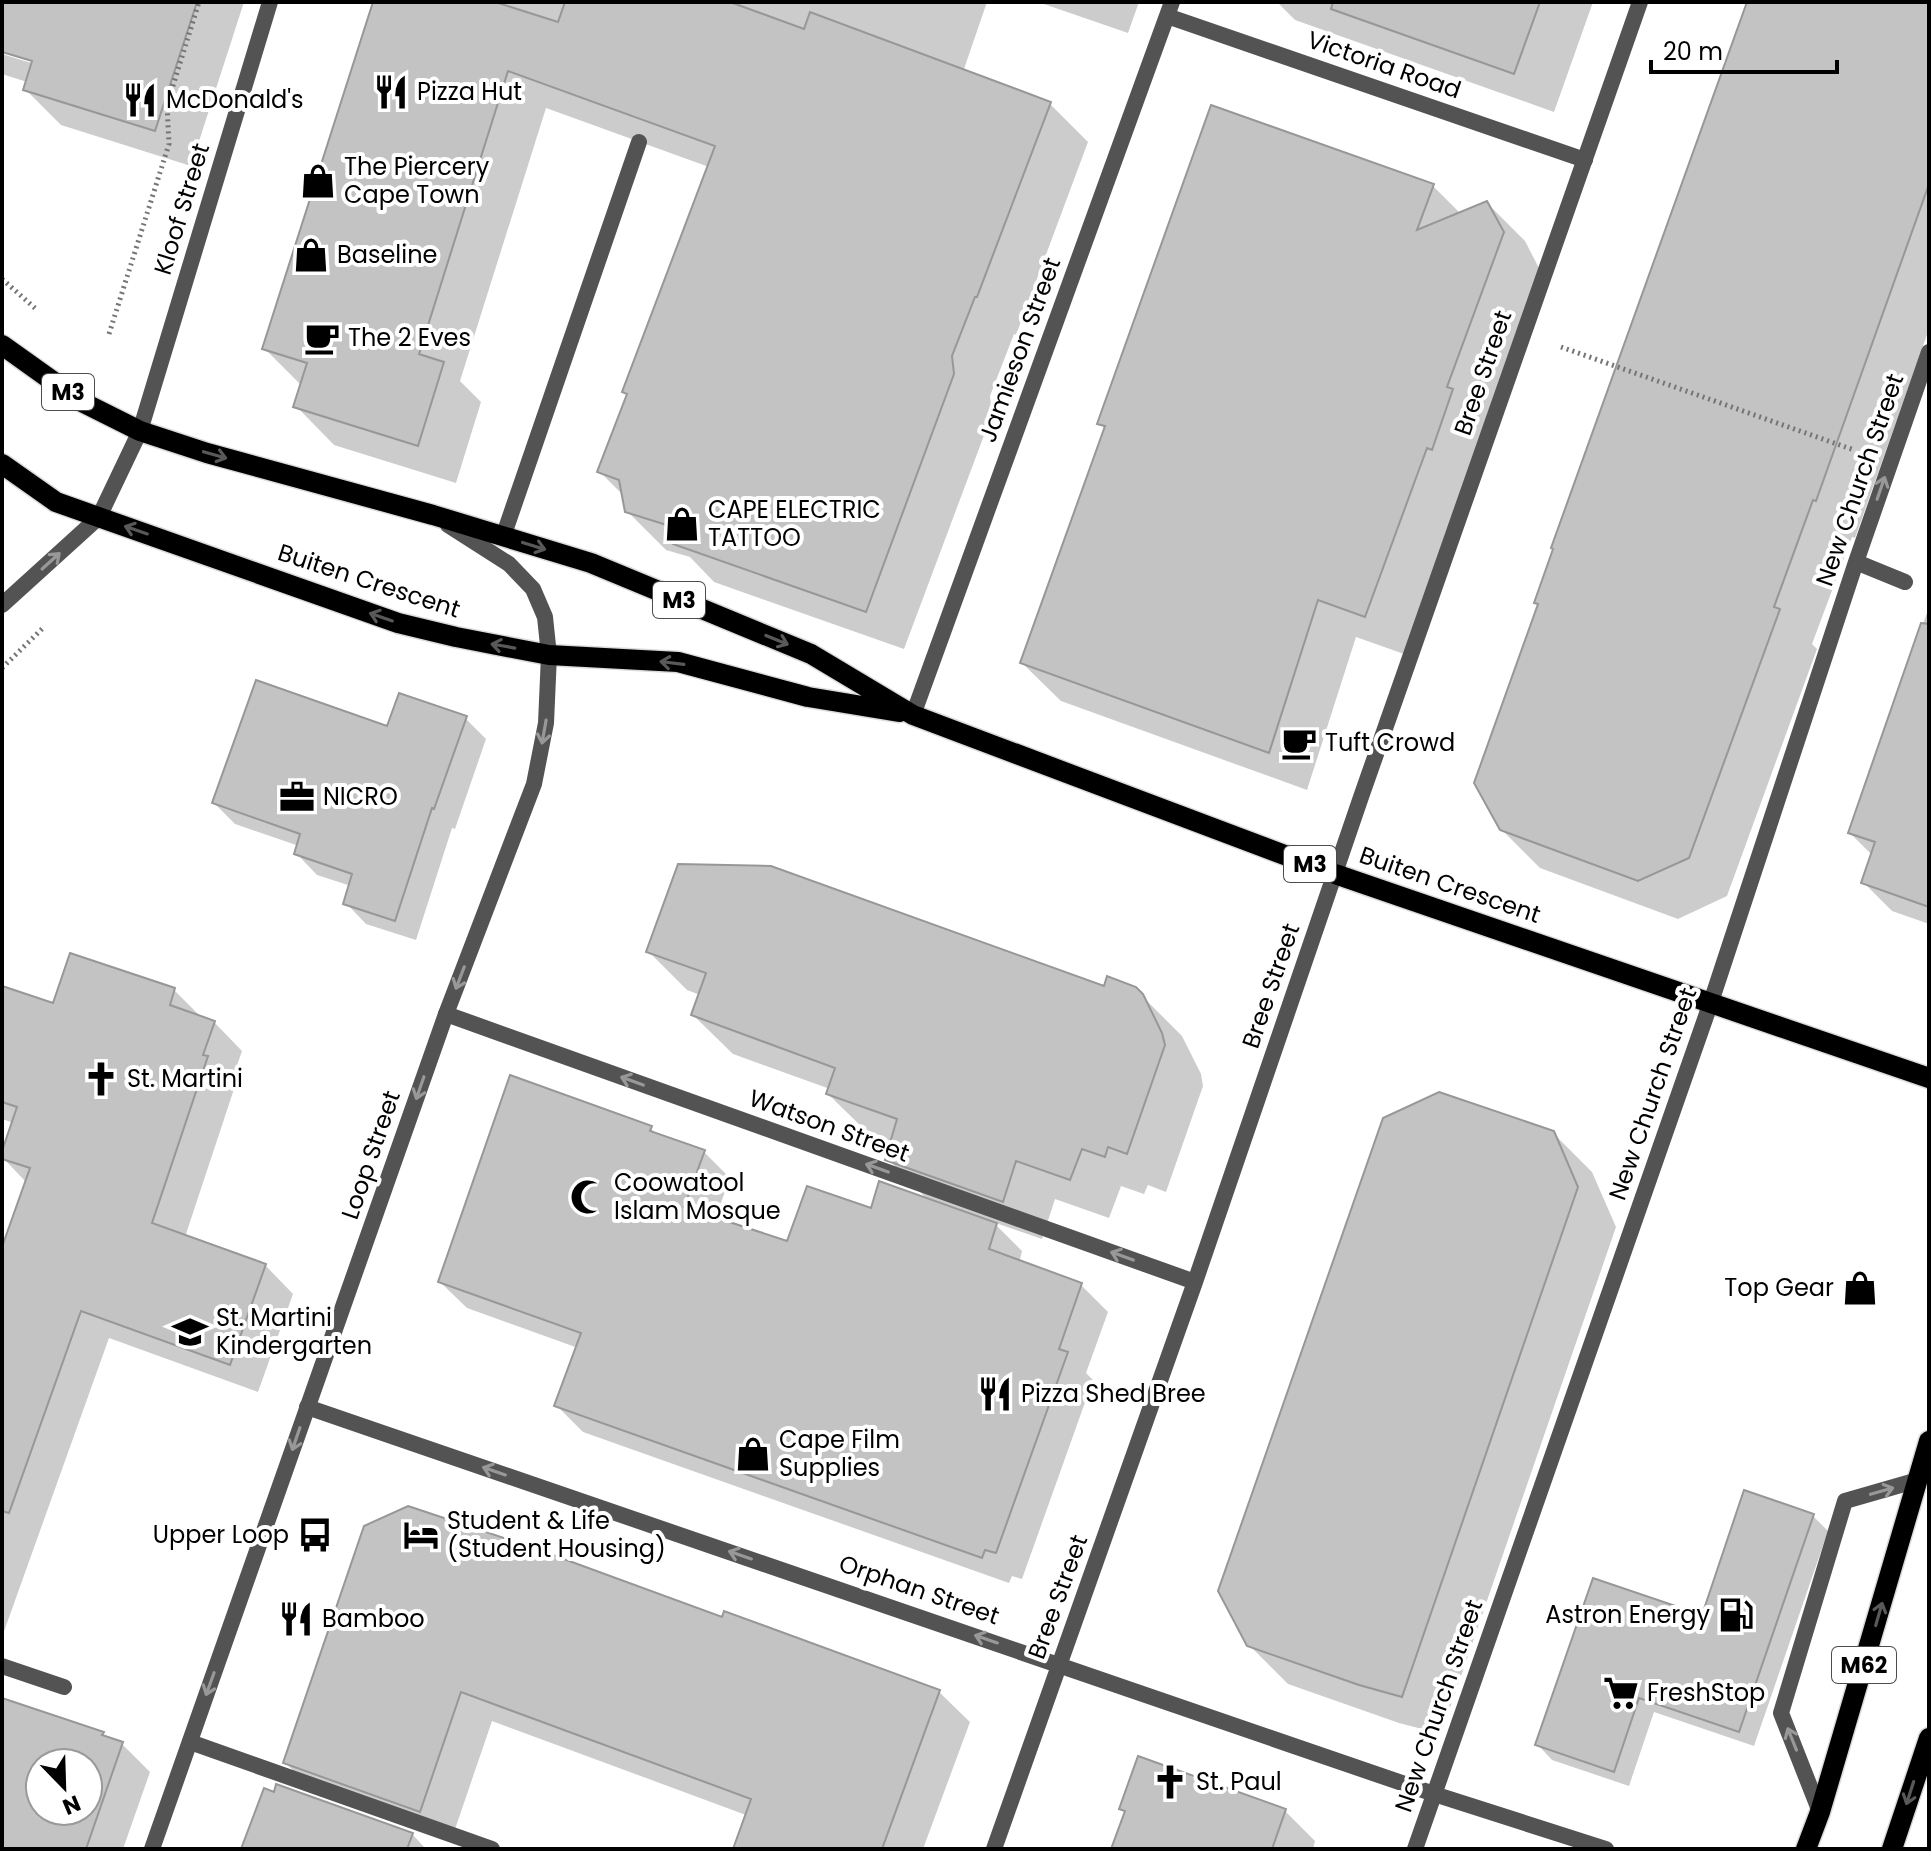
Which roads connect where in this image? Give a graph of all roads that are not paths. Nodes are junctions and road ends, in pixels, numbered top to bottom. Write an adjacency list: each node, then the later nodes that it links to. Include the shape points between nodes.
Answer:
1 (270, 2): 8 (street, Kloof Street)
2 (1640, 2): 5 (street, Bree Street)
3 (1170, 9): 5 (street, Victoria Road); 17 (street, Jamieson Street)
4 (639, 142): 12 (street)
5 (1585, 160): 18 (street, Bree Street)
6 (2, 345): 8 (main road, M3, via 82,402)
7 (1929, 352): 13 (street, New Church Street, one-way to 7)
8 (140, 431): 10 (main road, Buiten Crescent / M3, one-way to 10); 11 (street, Kloof Street)
9 (2, 464): 11 (main road, M3, via 56,502)
10 (433, 515): 12 (main road, Buiten Crescent / M3); 16 (street, Loop Street, via 509,564 533,589 545,617)
11 (99, 517): 15 (street, one-way to 11); 16 (main road, Buiten Crescent / M3, one-way to 11, via 398,623)
12 (503, 537): 17 (main road, Buiten Crescent / M3, one-way to 17, via 591,563 811,654)
13 (1856, 562): 14 (street); 19 (street, New Church Street)
14 (1905, 582)
15 (2, 605)
16 (549, 655): 17 (main road, Buiten Crescent / M3, one-way to 16, via 808,697 678,662); 20 (street, Loop Street, one-way to 20, via 546,723 534,784)
17 (913, 715): 18 (main road, Buiten Crescent / M3)
18 (1335, 874): 19 (main road, Buiten Crescent / M3); 22 (street, Bree Street)
19 (1711, 1002): 21 (main road, Buiten Crescent / M3); 31 (street, New Church Street)
20 (446, 1014): 22 (street, Watson Street, one-way to 20); 23 (street, Loop Street, one-way to 23)
21 (1929, 1078)
22 (1195, 1282): 26 (street, Bree Street)
23 (307, 1407): 26 (street, Orphan Street, one-way to 23); 30 (street, Loop Street, one-way to 30)
24 (1929, 1441): 25 (main road, M62)
25 (1918, 1480): 32 (main road, M62, one-way to 25); 32 (street, one-way to 25, via 1781,1713 1845,1501)
26 (1059, 1664): 31 (street, Orphan Street); 35 (street, Bree Street)
27 (2, 1666): 28 (street)
28 (64, 1687)
29 (1929, 1738): 39 (main road, one-way to 39)
30 (190, 1742): 33 (street, Loop Street); 34 (street)
31 (1434, 1794): 36 (street, New Church Street); 37 (street, Orphan Street)
32 (1820, 1812): 38 (main road, M62)
33 (152, 1849)
34 (492, 1849)
35 (994, 1849)
36 (1415, 1849)
37 (1606, 1849)
38 (1806, 1849)
39 (1892, 1849)

